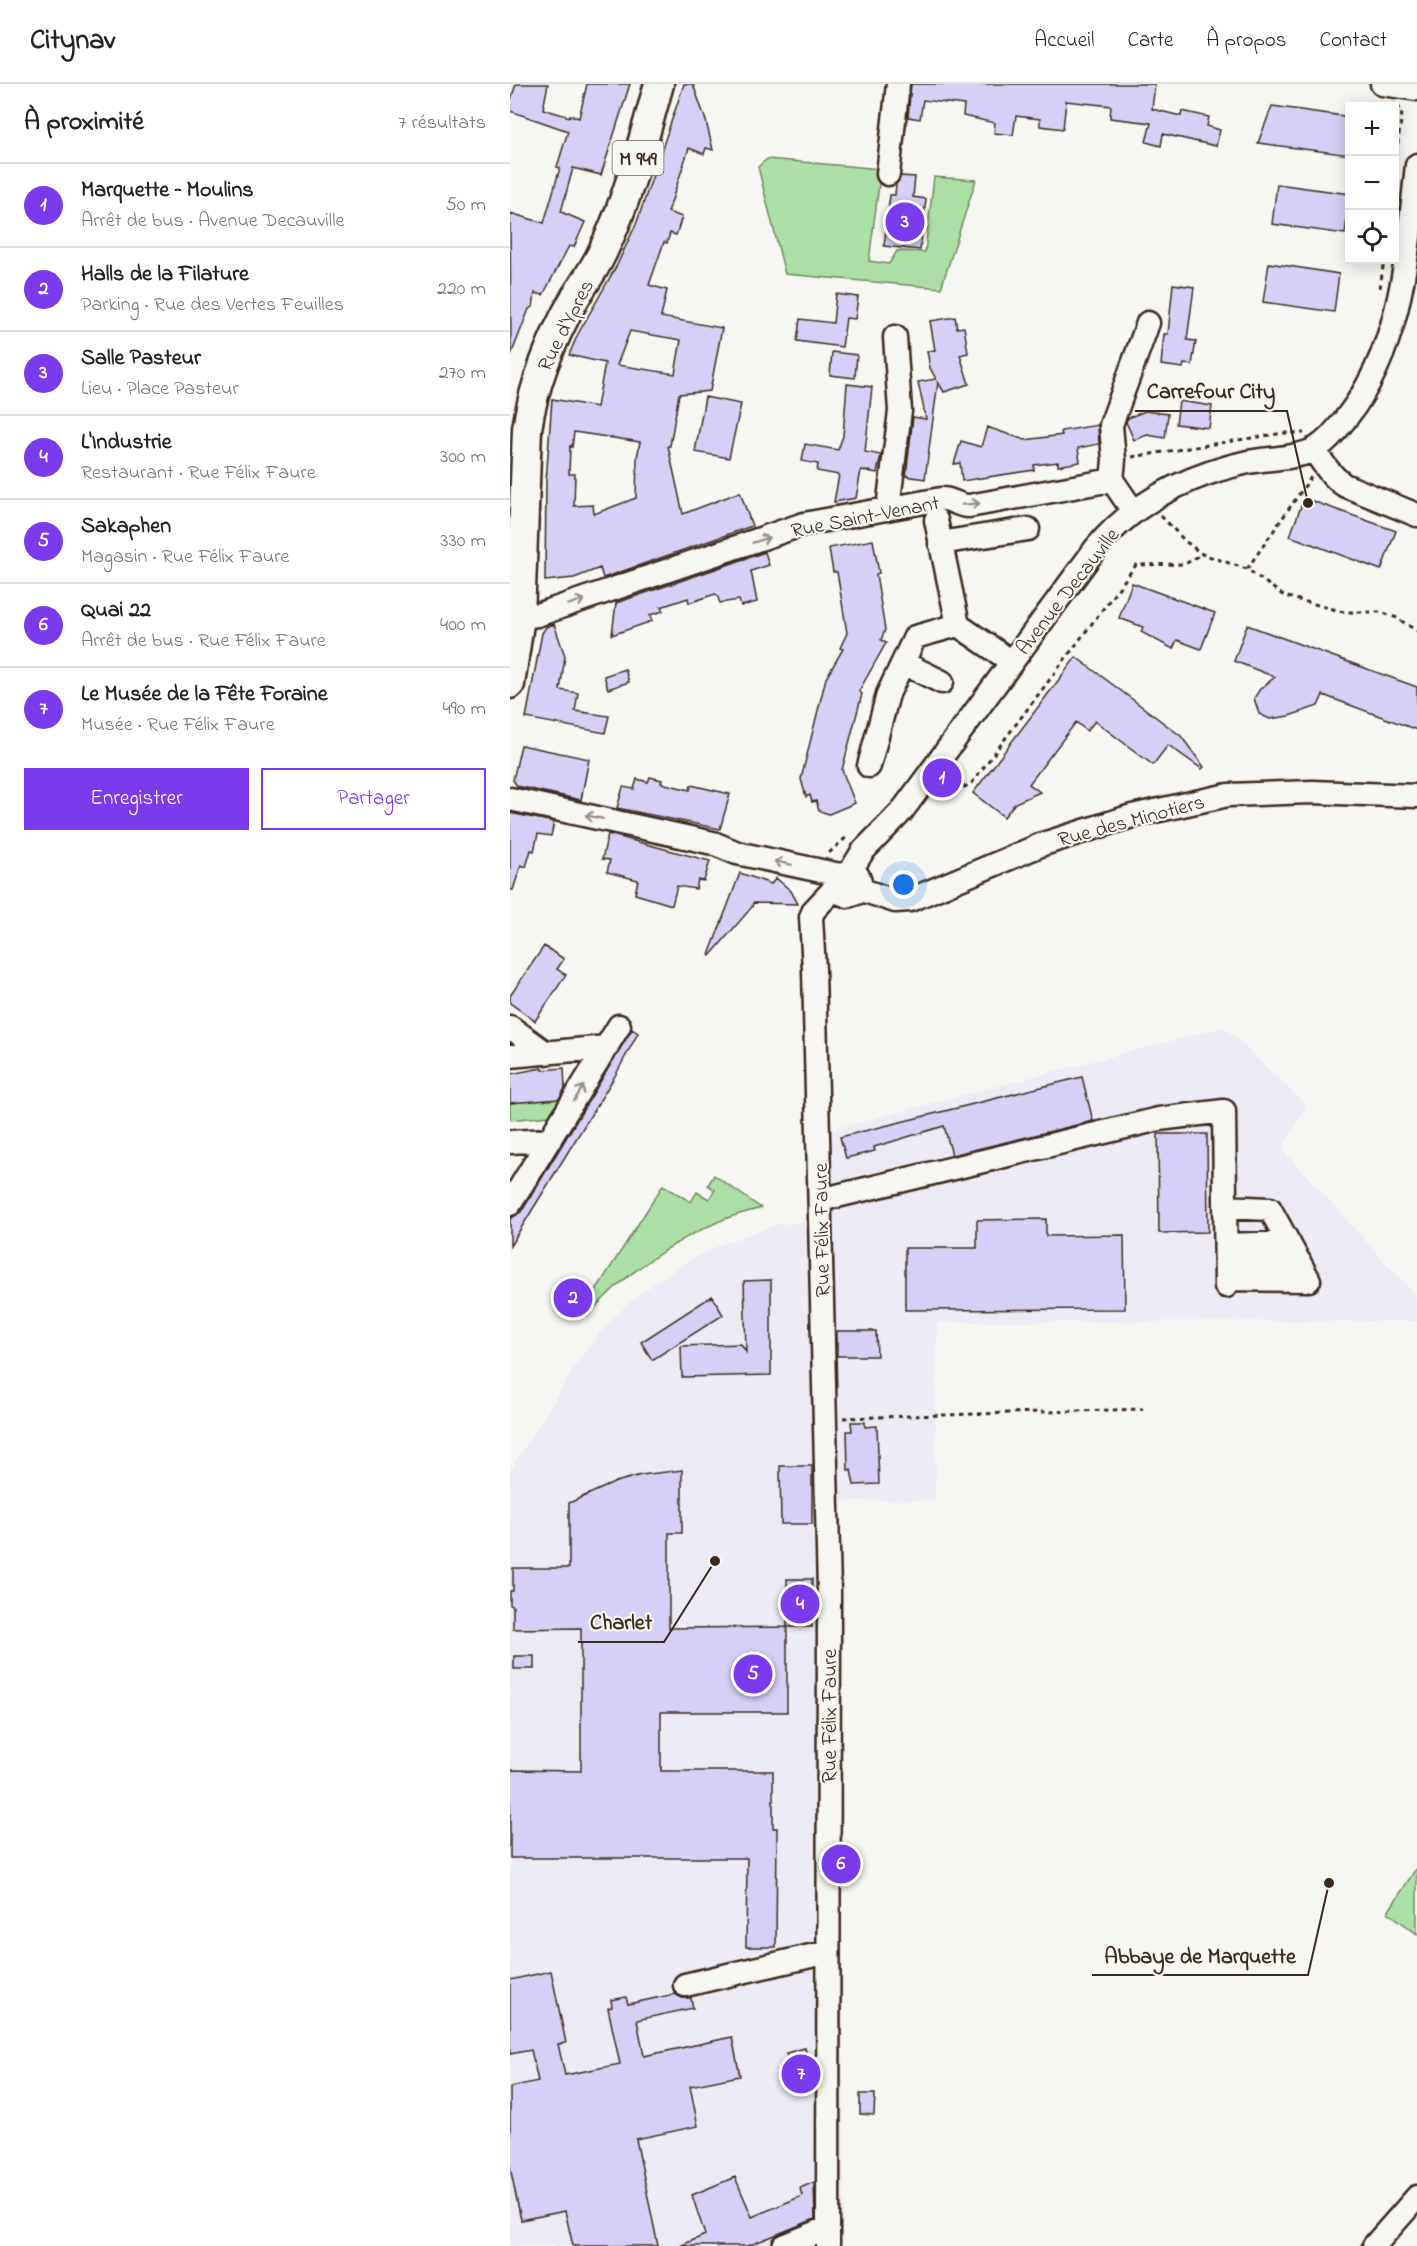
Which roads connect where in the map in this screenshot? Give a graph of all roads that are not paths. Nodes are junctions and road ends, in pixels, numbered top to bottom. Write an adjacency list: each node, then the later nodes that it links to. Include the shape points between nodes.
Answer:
1 (659, 84): 8 (main road, Rue d'Ypres / M 949)
2 (669, 84): 8 (street, via 646,164)
3 (898, 84): 7 (street)
4 (1388, 85): 5 (street)
5 (1417, 89)
6 (1417, 165): 11 (street, Avenue Decauville, via 1401,292 1386,343 1368,384)
7 (888, 174)
8 (612, 230): 19 (main road, Rue d'Ypres / M 949, via 553,341 530,408)
9 (1148, 323): 12 (street, via 1111,424)
10 (895, 337): 14 (street, via 900,411)
11 (1318, 456): 13 (street, Avenue Decauville, via 1302,454 1220,469); 15 (street, via 1344,485)
12 (1113, 470): 13 (street); 14 (street, Rue Saint-Venant, one-way to 12, via 946,499 969,506)
13 (1141, 506): 22 (street, Avenue Decauville, via 1113,528 1096,548)
14 (888, 508): 19 (street, Rue Saint-Venant, one-way to 14, via 537,615 804,524)
15 (1417, 515)
16 (936, 520): 18 (street)
17 (1028, 529): 18 (street)
18 (940, 543): 20 (street)
19 (515, 616): 24 (main road, Rue d'Ypres / M 949)
20 (958, 625): 21 (street, via 915,637); 22 (street)
21 (903, 663): 23 (street); 25 (street, via 888,694)
22 (1012, 663): 28 (street, Avenue Decauville, via 902,811 863,851)
23 (942, 682)
24 (510, 684)
25 (869, 766)
26 (1417, 796): 28 (street, Rue des Minotiers, via 1312,792 1228,795 1131,816 1043,844 905,901 889,900)
27 (510, 799): 28 (street, one-way to 27, via 713,843)
28 (846, 883): 36 (street, Rue Félix Faure, via 824,924 814,970)
29 (619, 1026): 31 (street)
30 (510, 1027): 32 (street)
31 (608, 1047): 32 (street); 34 (street, one-way to 31)
32 (546, 1053): 33 (street)
33 (510, 1056)
34 (550, 1140): 35 (street); 37 (street)
35 (510, 1142)
36 (820, 1200): 38 (street, via 1159,1119 1224,1111); 41 (street, Rue Félix Faure, via 829,1591)
37 (510, 1204)
38 (1225, 1207): 39 (street, via 1270,1209); 40 (street)
39 (1294, 1252): 40 (street); 40 (street, via 1310,1280)
40 (1226, 1268)
41 (828, 1952): 42 (street); 44 (street, Rue Félix Faure)
42 (685, 1985)
43 (1417, 2197): 46 (street)
44 (828, 2237): 45 (street)
45 (784, 2246)
46 (1374, 2246)

